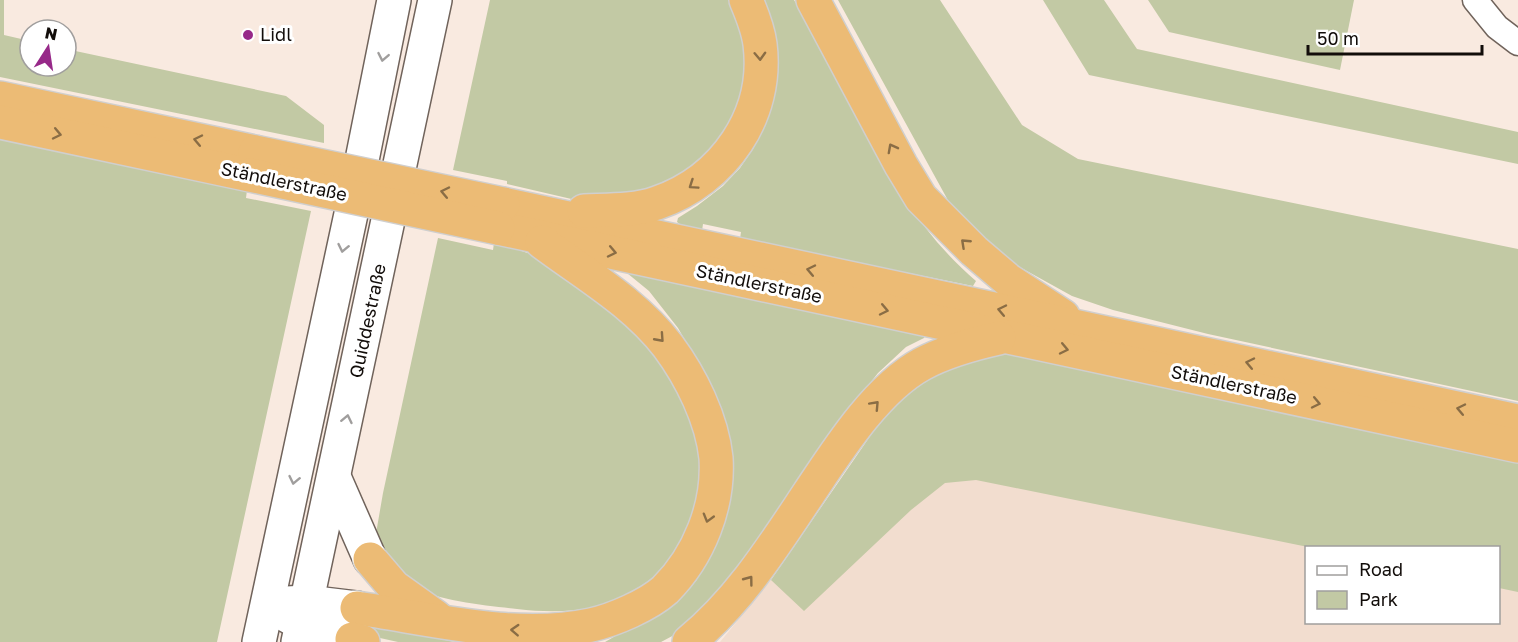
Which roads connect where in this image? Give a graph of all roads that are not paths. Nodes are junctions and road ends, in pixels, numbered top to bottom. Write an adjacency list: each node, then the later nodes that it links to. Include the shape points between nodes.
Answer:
1 (394, 0): 17 (main road, one-way to 17)
2 (435, 0): 15 (main road, Quiddestraße, one-way to 2)
3 (747, 0): 10 (highway, one-way to 10, via 760,44 759,89 748,124 716,168 690,188 656,204)
4 (813, 0): 11 (highway, one-way to 4, via 1008,279 921,198)
5 (1475, 0): 6 (street, via 1497,27)
6 (1518, 43)
7 (0, 98): 9 (highway, Ständlerstraße, one-way to 7)
8 (0, 122): 9 (highway, Ständlerstraße, one-way to 9)
9 (253, 164): 10 (highway, Ständlerstraße, bridge)
10 (537, 224): 11 (highway, Ständlerstraße, one-way to 10); 12 (highway, Ständlerstraße, one-way to 12); 19 (highway, one-way to 19, via 668,346 686,374 700,400 716,458 708,519 698,547 664,590 635,609 594,624 548,632)
11 (1079, 327): 13 (highway, Ständlerstraße, one-way to 11)
12 (1007, 336): 14 (highway, Ständlerstraße, one-way to 14); 23 (highway, one-way to 12, via 711,624 745,585 837,450 873,405 920,365 962,347)
13 (1518, 421)
14 (1518, 446)
15 (334, 477): 16 (main road); 20 (main road, Quiddestraße)
16 (370, 560): 19 (highway, via 394,587)
17 (267, 605): 20 (main road); 22 (main road)
18 (357, 608): 19 (highway); 20 (main road)
19 (439, 620)
20 (302, 623): 21 (main road)
21 (358, 641)
22 (259, 642)
23 (689, 642)

